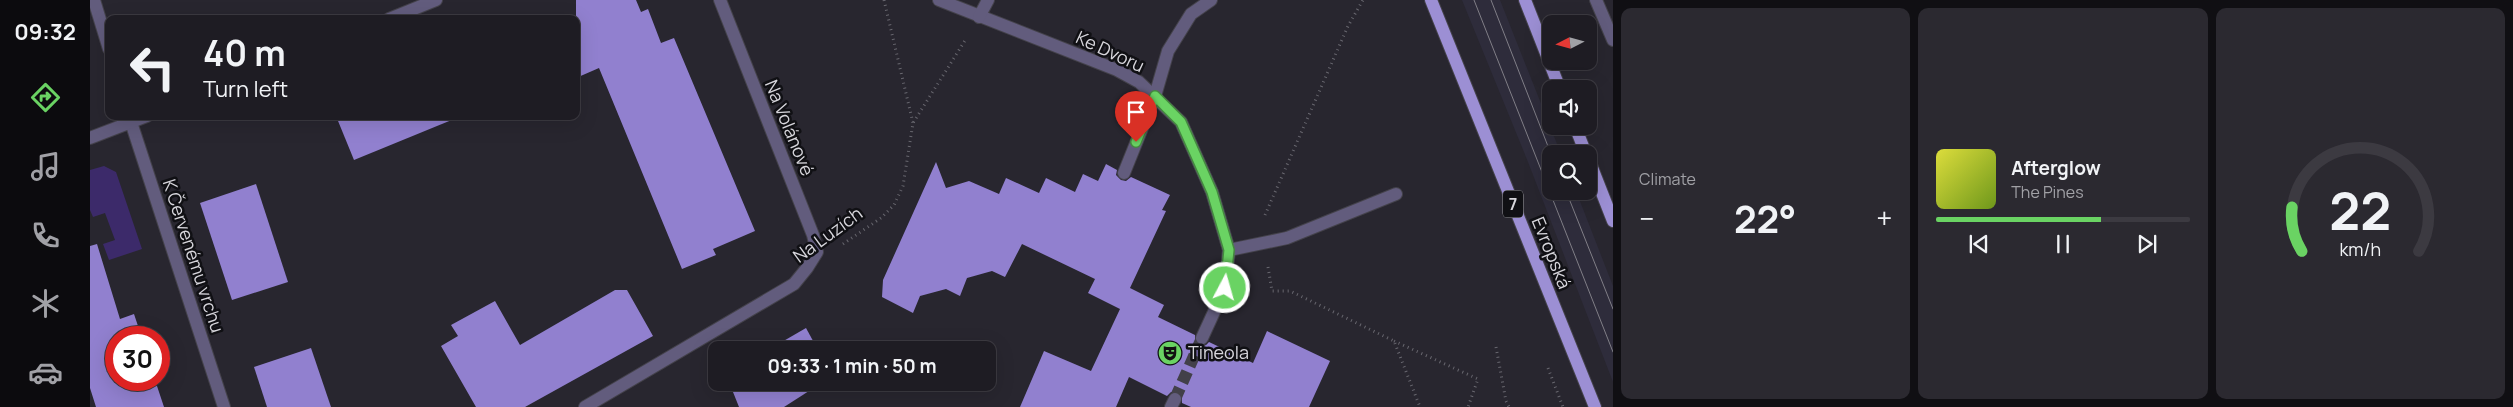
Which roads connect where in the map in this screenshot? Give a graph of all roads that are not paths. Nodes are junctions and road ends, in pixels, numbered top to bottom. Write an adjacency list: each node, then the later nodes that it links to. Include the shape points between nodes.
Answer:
1 (94, 0): 12 (street)
2 (436, 0): 10 (street)
3 (720, 0): 24 (street, Na Volánové, via 813,235 816,252)
4 (939, 0): 11 (street, Ke Dvoru)
5 (988, 0): 11 (street)
6 (1211, 0): 15 (street, via 1191,14 1168,51)
7 (1431, 0): 28 (main road, Evropská / 7)
8 (1525, 0): 14 (main road)
9 (1596, 0): 13 (street)
10 (399, 15)
11 (979, 17): 15 (street, Ke Dvoru, via 1117,70 1139,82)
12 (105, 36)
13 (1613, 40)
14 (1556, 80)
15 (1155, 96): 19 (street); 23 (street, Ke Dvoru, via 1181,122 1212,192)
16 (128, 120): 18 (street)
17 (130, 120): 26 (street, K Červenému vrchu)
18 (90, 138)
19 (1124, 173)
20 (1597, 180): 22 (main road)
21 (1396, 194): 23 (street, via 1287,238)
22 (1613, 221)
23 (1229, 250): 25 (street, Ke Dvoru, via 1225,288)
24 (807, 268): 27 (street, Na Luzích, via 794,284)
25 (1202, 338)
26 (224, 407)
27 (585, 407)
28 (1595, 407)

